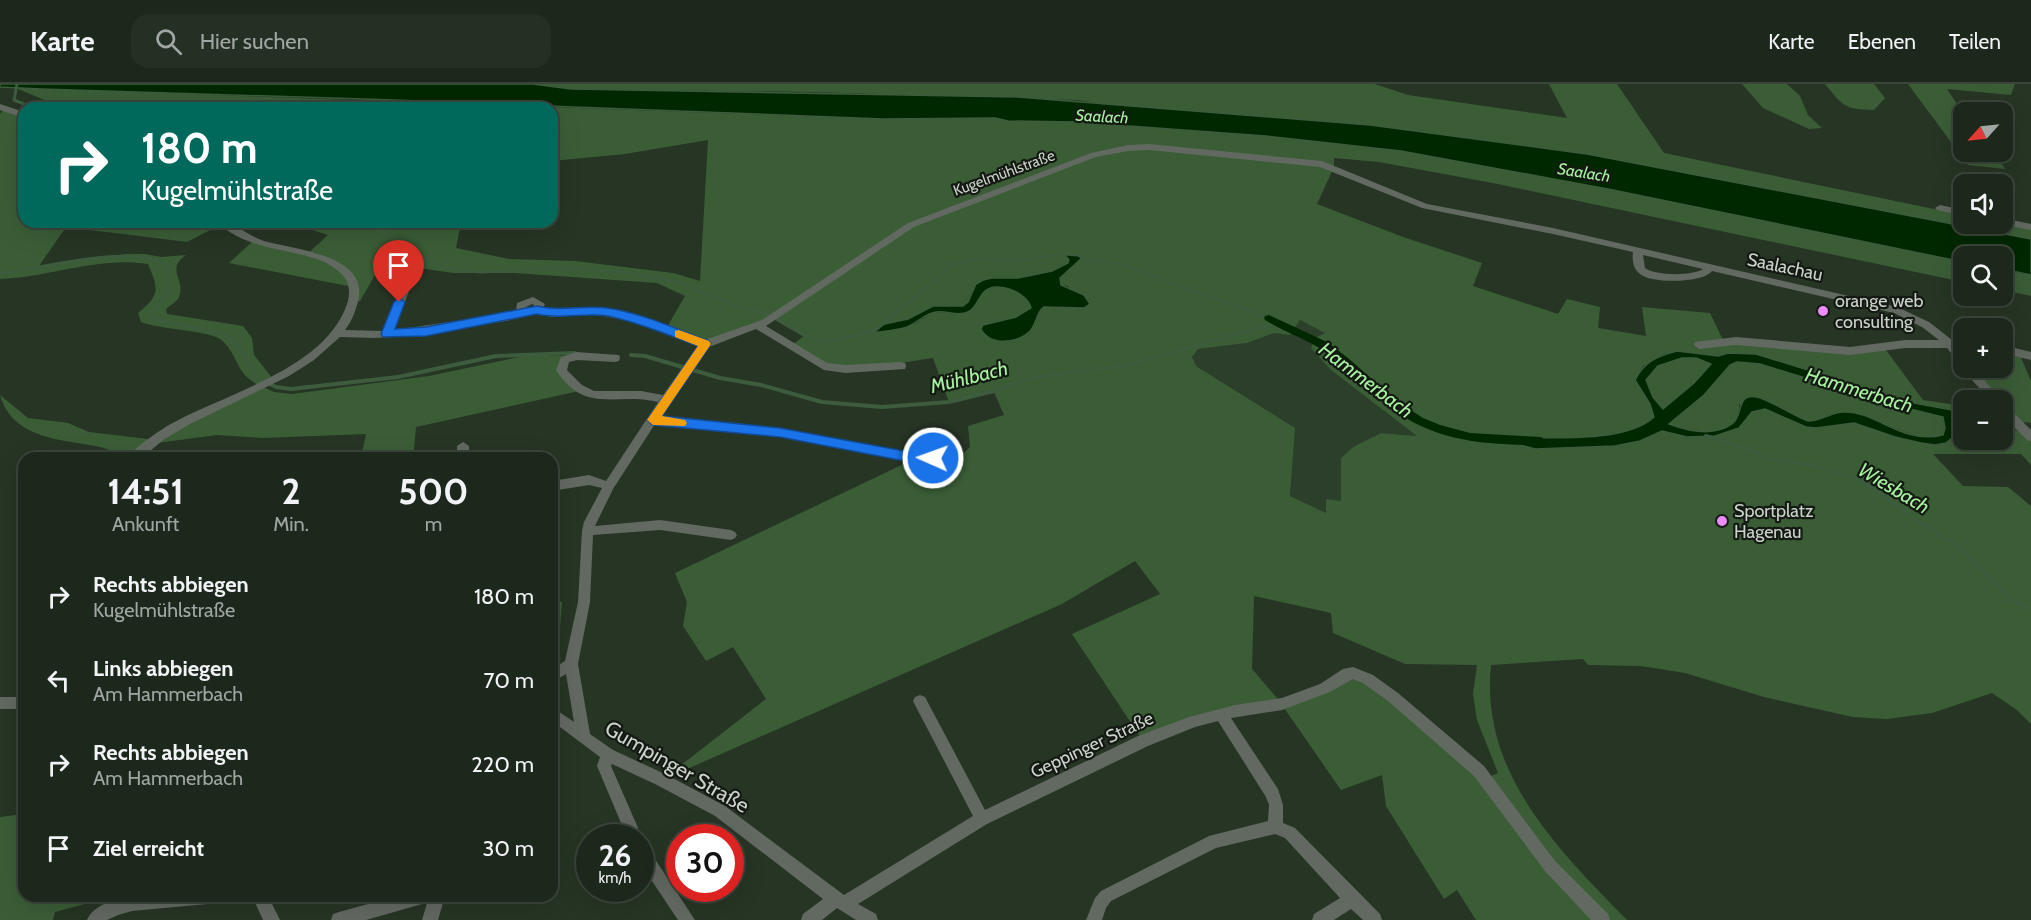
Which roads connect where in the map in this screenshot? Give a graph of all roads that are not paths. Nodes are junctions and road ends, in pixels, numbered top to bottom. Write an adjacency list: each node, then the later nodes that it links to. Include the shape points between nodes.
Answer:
1 (2, 107): 2 (street)
2 (18, 113)
3 (1408, 200): 9 (street, Saalachau); 12 (street, Kugelmühlstraße, via 1322,164 1149,147 1112,151 911,225)
4 (1940, 208): 5 (street)
5 (1953, 211)
6 (2013, 223): 7 (street)
7 (2031, 227)
8 (230, 228): 13 (street, via 241,237 328,261 345,272 355,292 354,303)
9 (1638, 251): 10 (street, Saalachau); 10 (street, Saalachau, via 1639,266 1651,276 1698,276)
10 (1708, 268): 16 (street, Saalachau, via 1897,310)
11 (406, 286): 14 (street)
12 (757, 325): 15 (street, Kugelmühlstraße); 22 (street, via 824,366)
13 (338, 333): 14 (street); 29 (street, via 313,355 260,386 185,421)
14 (387, 334): 15 (street, via 426,332 515,316 523,312 520,307 530,300 539,302 537,310 547,313 606,312)
15 (705, 344): 25 (street)
16 (1951, 344): 17 (street, via 1897,344 1850,351 1736,342); 18 (street)
17 (1699, 345)
18 (1953, 347)
19 (2013, 352): 20 (street)
20 (2031, 356)
21 (615, 358): 25 (street, via 576,356 565,360 561,370 572,385 586,394)
22 (902, 366)
23 (1977, 378): 24 (street)
24 (1987, 390)
25 (666, 400): 26 (street)
26 (653, 420): 30 (street, via 780,433 920,459); 32 (street)
27 (2013, 420): 28 (street)
28 (2031, 437)
29 (141, 452)
30 (933, 458)
31 (558, 485): 32 (street, via 589,480)
32 (609, 486): 33 (street, via 593,513)
33 (588, 531): 34 (street, via 660,525); 35 (street, via 584,602)
34 (731, 535)
35 (571, 664): 36 (street); 42 (street)
36 (558, 672)
37 (920, 701): 44 (street)
38 (18, 702): 39 (street)
39 (0, 704)
40 (1221, 714): 44 (street, Geppinger Straße, via 1143,741); 46 (street, via 1273,794); 64 (street, Geppinger Straße, via 1282,705 1325,688 1348,673 1358,674 1394,697 1486,778 1550,866)
41 (558, 718): 42 (street, Gumpinger Straße)
42 (584, 737): 43 (street, Gumpinger Straße)
43 (608, 755): 45 (street, via 604,766); 53 (street, Gumpinger Straße, via 720,811)
44 (982, 819): 53 (street, Geppinger Straße)
45 (629, 824)
46 (1275, 827): 48 (street, via 1290,833); 61 (street, via 1214,841 1169,862 1107,896 1100,903)
47 (654, 870): 58 (street)
48 (1352, 899): 62 (street); 63 (street)
49 (160, 902): 54 (street, via 120,906)
50 (262, 902): 55 (street)
51 (401, 902): 56 (street)
52 (435, 902): 57 (street)
53 (840, 902): 59 (street, Geppinger Straße); 60 (street, Gumpinger Straße)
54 (95, 920)
55 (272, 920)
56 (339, 920)
57 (430, 920)
58 (687, 920)
59 (809, 920)
60 (870, 920)
61 (1095, 920)
62 (1320, 920)
63 (1374, 920)
64 (1602, 920)

